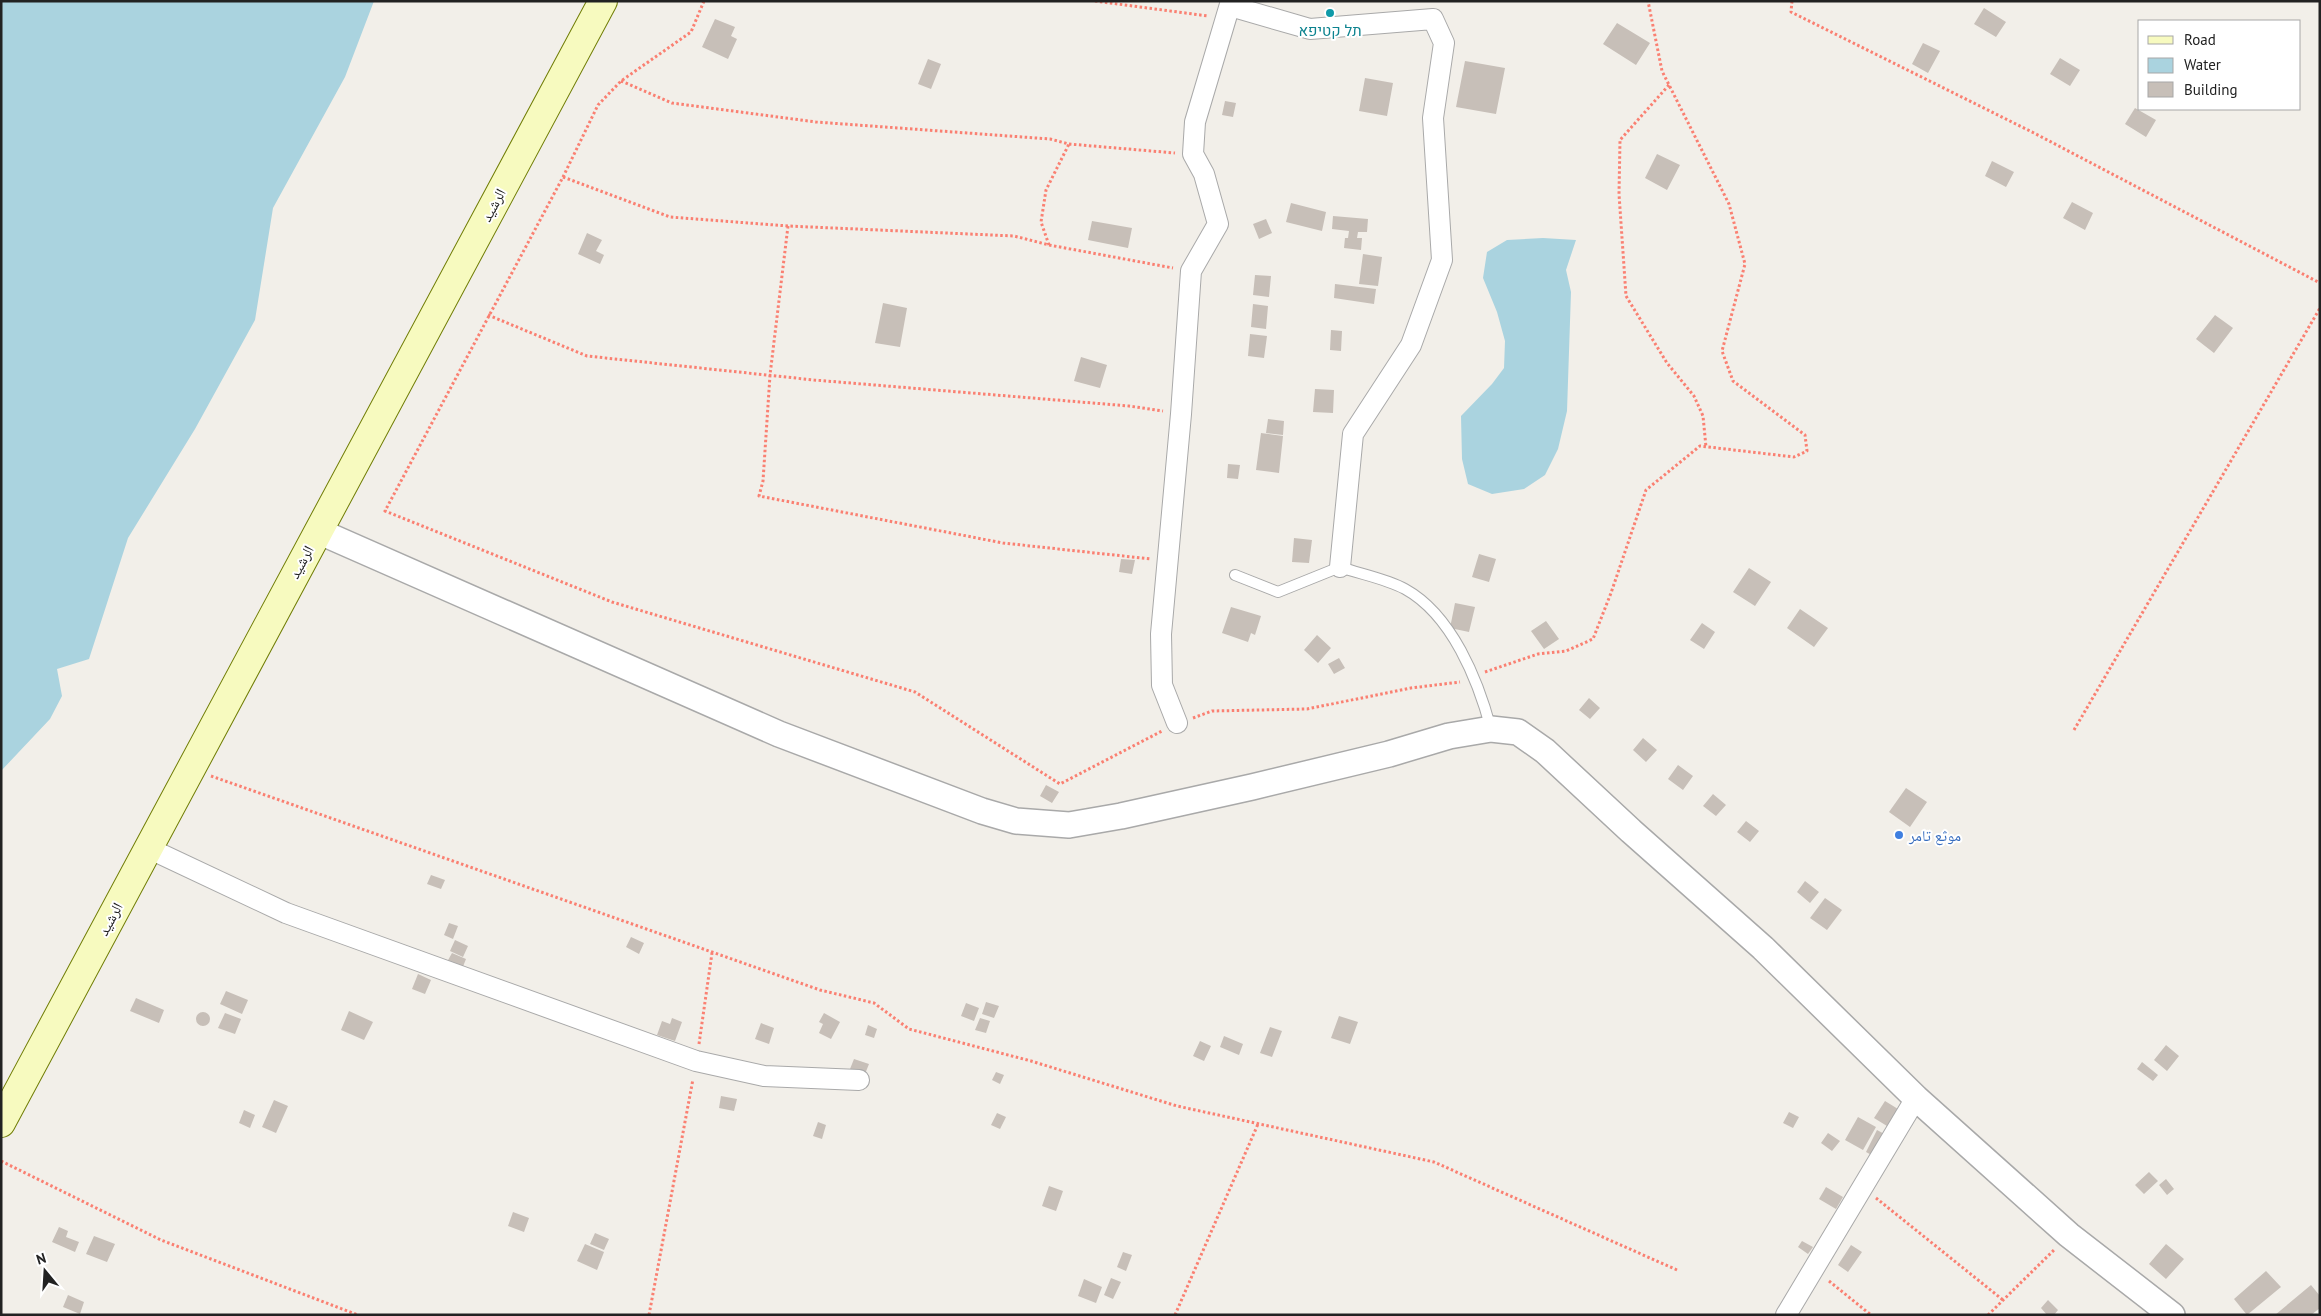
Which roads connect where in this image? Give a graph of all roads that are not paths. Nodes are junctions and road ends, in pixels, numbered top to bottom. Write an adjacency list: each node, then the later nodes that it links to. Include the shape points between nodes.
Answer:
1 (603, 1): 3 (main road, الرشيد)
2 (1229, 8): 4 (street, via 1310,29 1433,19 1444,43 1433,118 1442,260 1411,345 1352,434); 6 (street, via 1195,122 1193,154 1204,174 1218,224 1191,271 1161,634 1162,685)
3 (318, 531): 7 (street, via 784,736 1016,821 1069,825 1121,816 1389,754 1448,736); 8 (main road, الرشيد)
4 (1340, 567): 5 (lane, via 1278,592); 7 (lane, via 1404,589 1437,613 1474,676)
5 (1234, 576)
6 (1177, 723)
7 (1491, 729): 10 (street, via 1518,732 1545,751 1763,948)
8 (148, 848): 9 (street, via 286,913 696,1061 764,1076); 11 (main road, الرشيد)
9 (859, 1080)
10 (1916, 1098): 12 (street); 13 (street, via 2069,1235)
11 (1, 1123)
12 (1786, 1315)
13 (2172, 1315)

